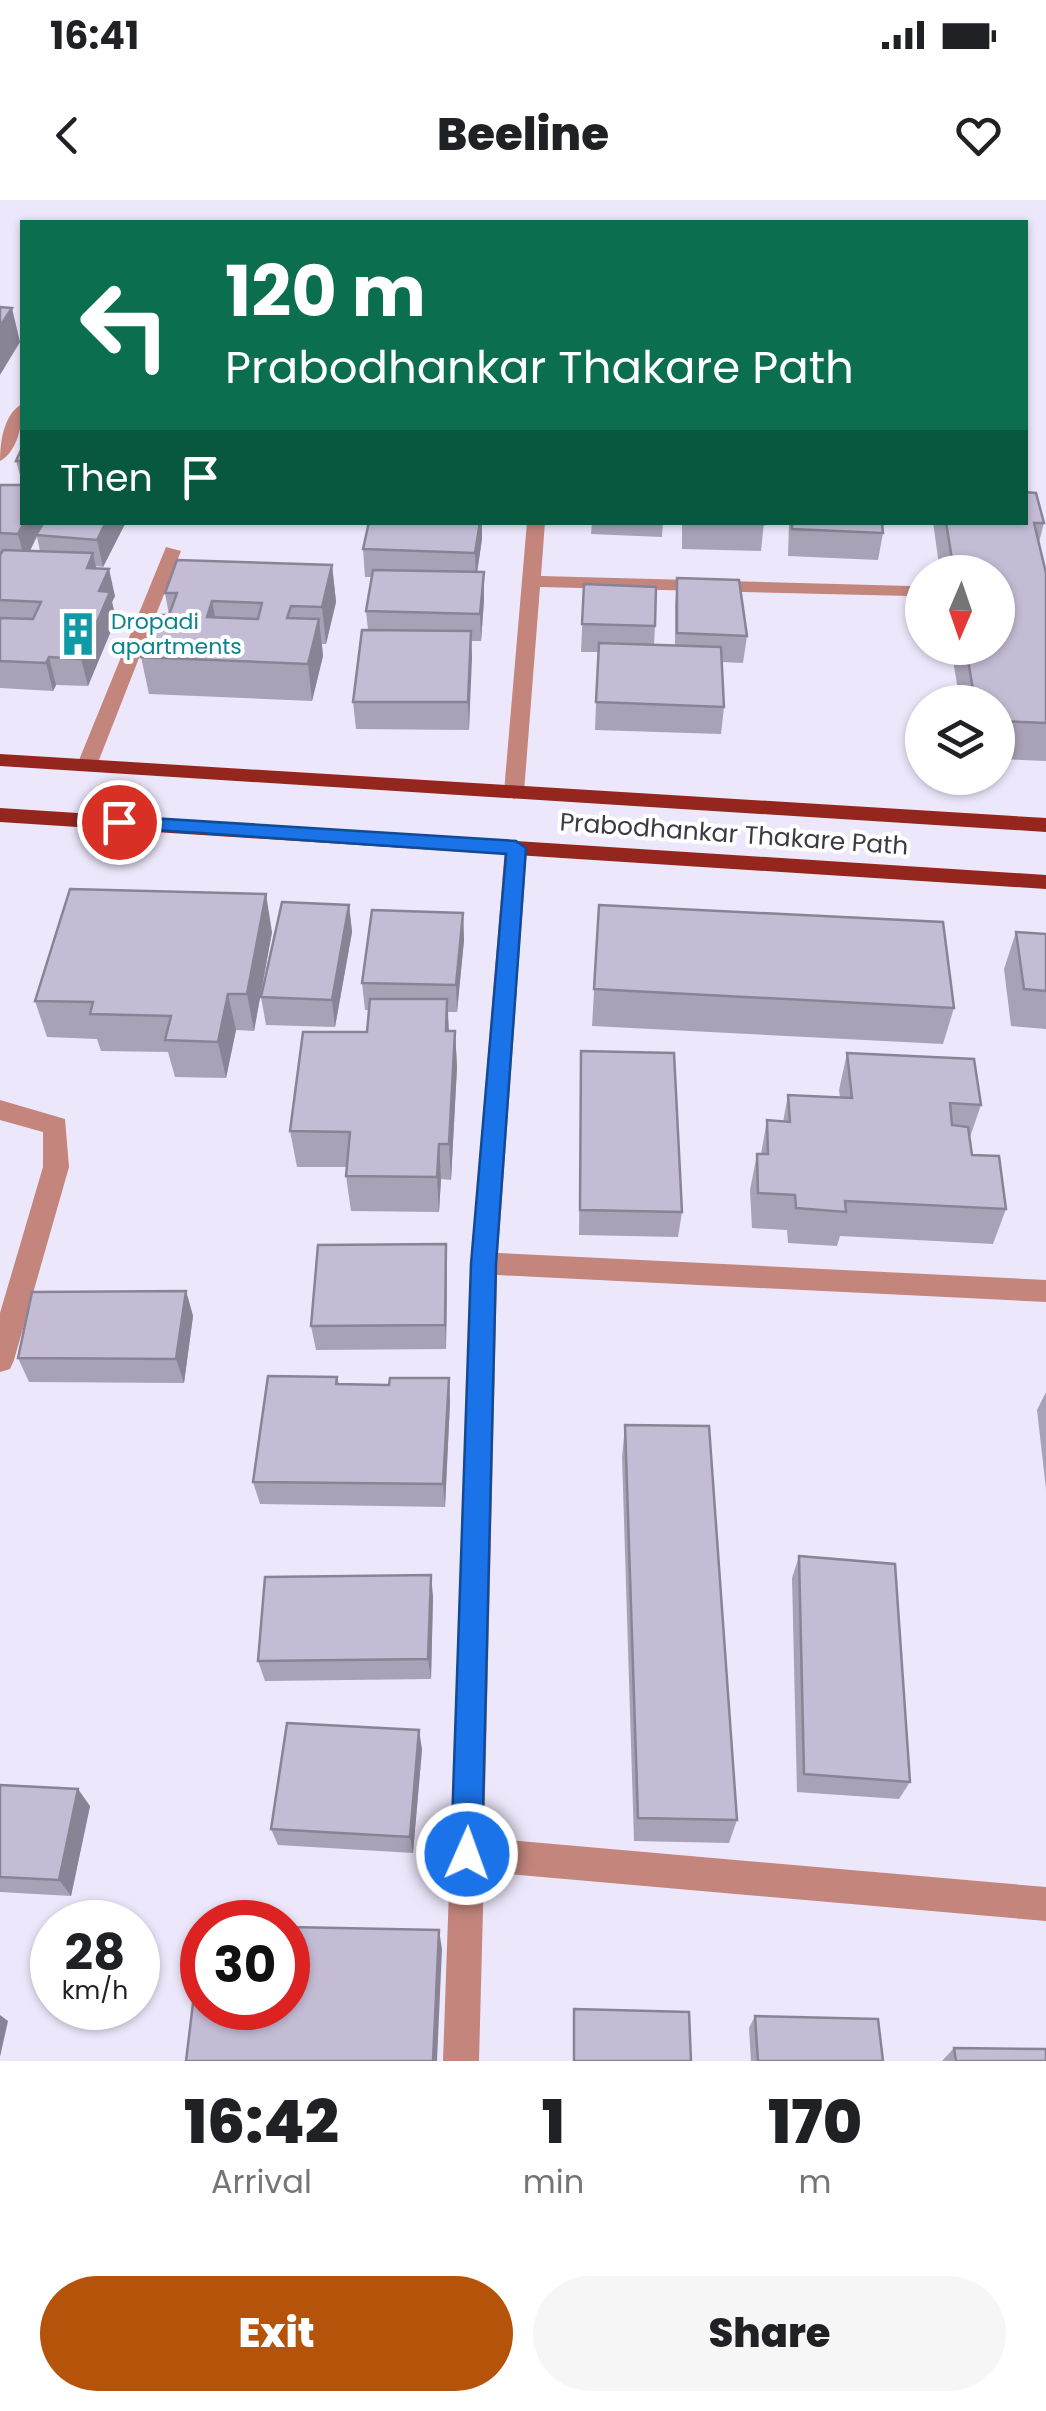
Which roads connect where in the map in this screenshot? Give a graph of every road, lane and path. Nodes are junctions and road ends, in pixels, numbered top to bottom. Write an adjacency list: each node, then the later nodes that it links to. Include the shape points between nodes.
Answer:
1 (20, 412): 2 (street)
2 (0, 456)
3 (536, 525): 5 (street)
4 (172, 552): 8 (street)
5 (532, 580): 6 (street); 9 (street)
6 (905, 592)
7 (0, 760): 8 (main road, Prabodhankar Thakare Path)
8 (87, 765): 9 (main road, Prabodhankar Thakare Path)
9 (514, 792): 11 (main road, Prabodhankar Thakare Path)
10 (0, 815): 12 (main road, Prabodhankar Thakare Path)
11 (1046, 826)
12 (516, 848): 13 (main road, Prabodhankar Thakare Path); 15 (street)
13 (1046, 882)
14 (0, 1110): 17 (street, via 56,1126 56,1167)
15 (484, 1264): 16 (street); 18 (street)
16 (1046, 1291)
17 (0, 1360)
18 (467, 1854): 19 (street); 20 (street)
19 (1046, 1904)
20 (461, 2061)

